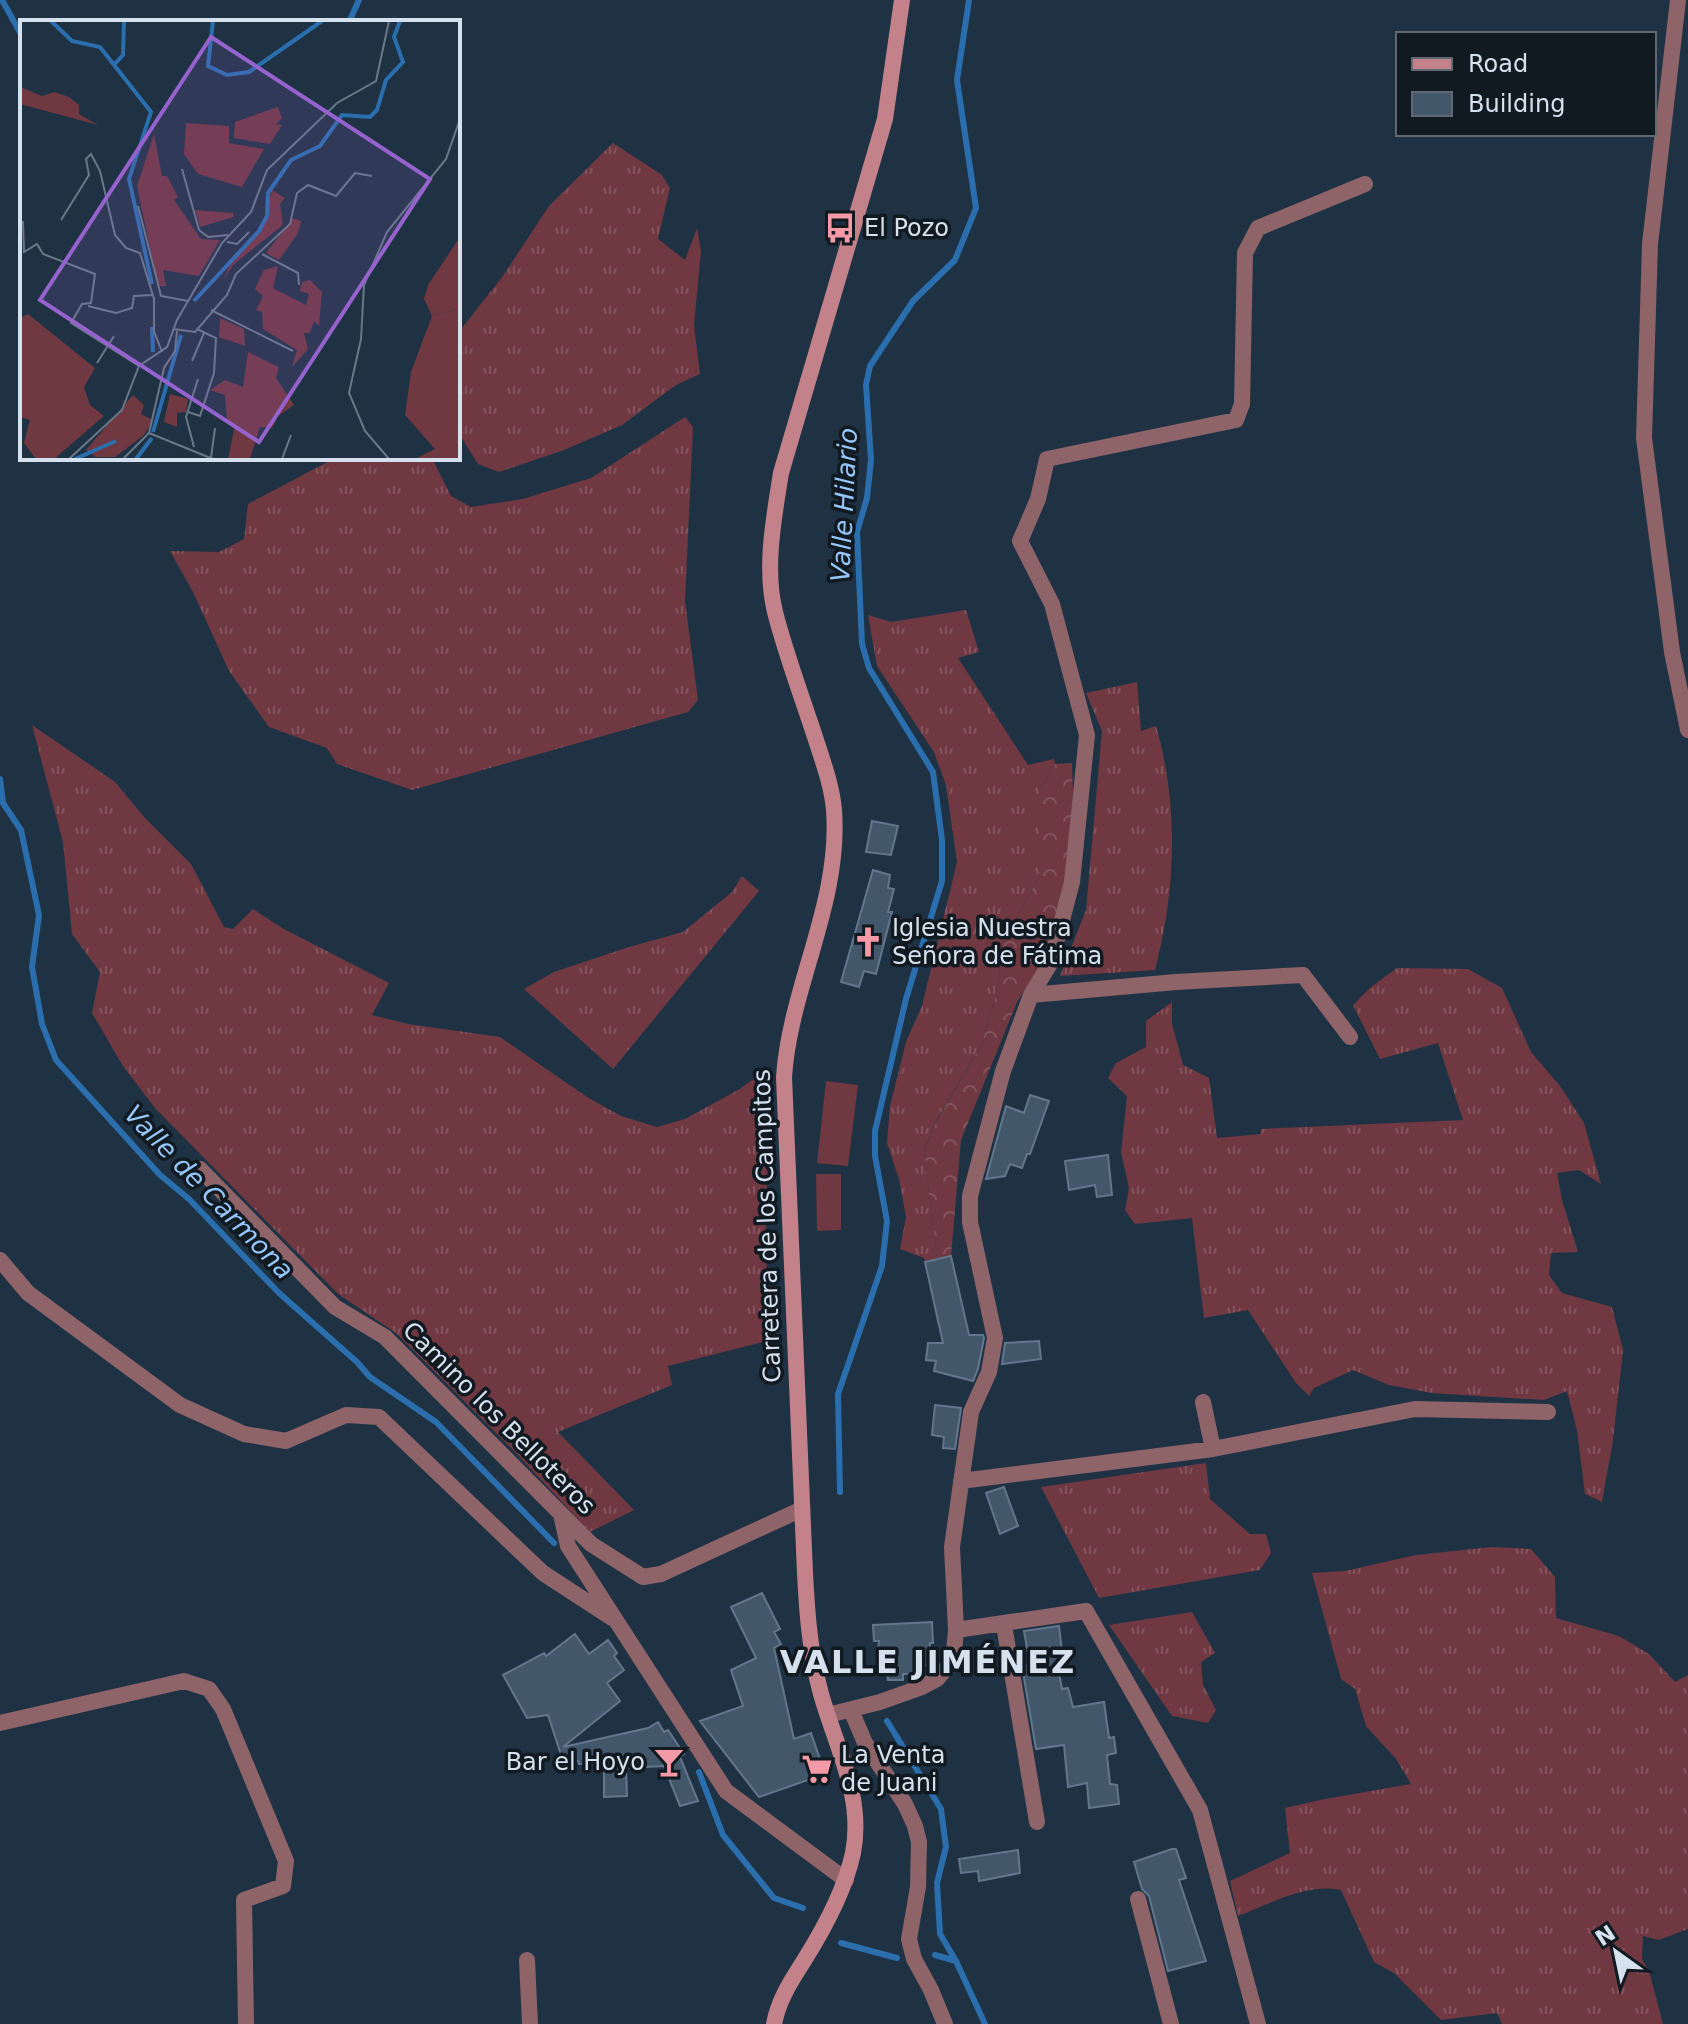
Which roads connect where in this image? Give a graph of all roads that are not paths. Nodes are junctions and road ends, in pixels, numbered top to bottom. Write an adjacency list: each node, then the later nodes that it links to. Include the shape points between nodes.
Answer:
1 (902, 0): 13 (main road, Carretera de los Campitos, via 885,119 781,473 773,525 774,610 834,808 830,883 786,1043 784,1077)
2 (1678, 0): 4 (street, via 1650,244 1644,438 1672,652)
3 (1365, 184): 5 (street, via 1258,228 1245,253 1242,404 1236,420 1047,459 1020,541 1052,604 1087,735 1072,882 1051,962)
4 (1688, 730)
5 (1031, 995): 6 (street, via 1303,975); 12 (street, via 1003,1071 970,1196 970,1222 995,1338 989,1372 971,1412)
6 (1350, 1037)
7 (200, 1169): 14 (street, Camino los Belloteros, via 335,1307 385,1337)
8 (0, 1260): 15 (street, via 28,1293 180,1405 244,1434 286,1441 346,1415 379,1417 543,1573)
9 (1203, 1402): 11 (street)
10 (1548, 1412): 11 (street, via 1415,1409)
11 (1213, 1449): 12 (street)
12 (961, 1481): 17 (street, via 952,1547)
13 (802, 1509): 14 (street, Camino los Belloteros, via 653,1577 643,1577 591,1544); 19 (main road, Carretera de los Campitos, via 812,1649)
14 (560, 1513): 15 (street, via 568,1546)
15 (612, 1618): 22 (street, via 726,1791)
16 (1004, 1625): 17 (street); 21 (street); 30 (street, via 1086,1611 1200,1810)
17 (956, 1630): 18 (street, via 954,1652 937,1679)
18 (851, 1710): 19 (street); 28 (street, via 915,1826 918,1887 909,1939)
19 (828, 1715): 22 (main road, Carretera de los Campitos, via 854,1795 857,1831)
20 (0, 1723): 25 (street, via 184,1681 209,1689 223,1709 286,1861 283,1886 244,1900)
21 (1037, 1822)
22 (846, 1880): 27 (main road, Carretera de los Campitos, via 786,1986)
23 (1138, 1899): 29 (street)
24 (527, 1960): 26 (street)
25 (246, 2024)
26 (530, 2024)
27 (774, 2024)
28 (945, 2024)
29 (1171, 2024)
30 (1258, 2024)

